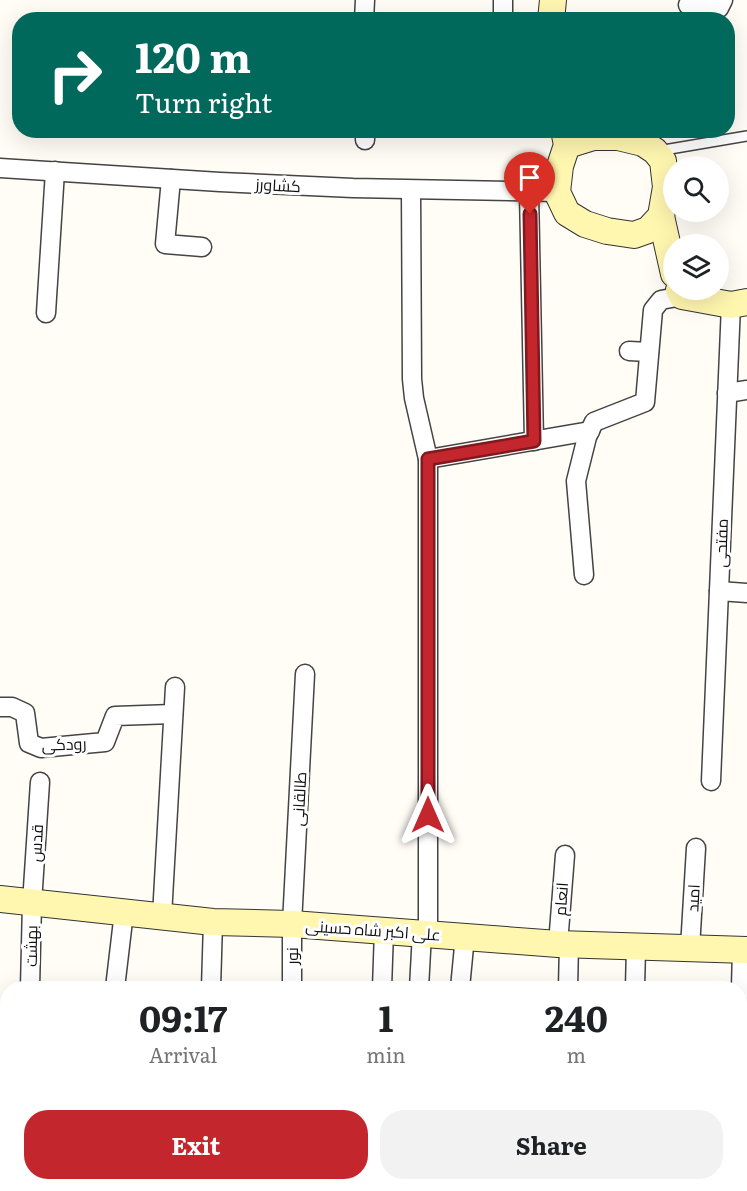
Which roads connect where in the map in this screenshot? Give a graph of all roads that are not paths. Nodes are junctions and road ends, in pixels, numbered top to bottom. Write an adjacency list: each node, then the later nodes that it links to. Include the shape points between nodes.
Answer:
1 (723, 0): 2 (street, via 719,8)
2 (688, 4)
3 (566, 138): 12 (street)
4 (625, 138): 6 (street)
5 (707, 138): 6 (lane)
6 (647, 141): 13 (street, via 663,161 666,187)
7 (0, 168): 8 (street, کشاورز)
8 (55, 171): 9 (street, کشاورز); 18 (street)
9 (171, 179): 10 (street, کشاورز); 15 (street, via 165,244)
10 (411, 190): 11 (street, کشاورز); 25 (street, via 412,379)
11 (529, 192): 12 (street, کشاورز); 24 (street)
12 (557, 192): 13 (street, via 567,213 607,231 634,235 648,230)
13 (661, 216): 14 (street)
14 (665, 234)
15 (202, 247)
16 (663, 298): 20 (street, via 653,310)
17 (739, 303): 22 (street, مفتحی)
18 (46, 313)
19 (629, 351): 20 (street)
20 (649, 352): 23 (street, via 645,402 594,422)
21 (747, 390): 22 (street)
22 (727, 393): 27 (street, مفتحی)
23 (590, 431): 24 (street); 26 (street, via 576,481)
24 (534, 441): 25 (street)
25 (428, 459): 44 (street)
26 (584, 575)
27 (719, 591): 28 (street); 33 (street, مفتحی)
28 (747, 593)
29 (305, 674): 42 (street, طالقانی)
30 (175, 687): 32 (street)
31 (0, 708): 32 (street, رودکی, via 12,707 25,713 29,743 41,748 105,742 115,716)
32 (173, 714): 40 (street)
33 (711, 781)
34 (40, 782): 38 (street, قدس)
35 (696, 848): 48 (street, امید)
36 (564, 855): 46 (street, انعام)
37 (0, 899): 38 (street, علی اکبر شاه حسینی)
38 (32, 903): 39 (street, علی اکبر شاه حسینی); 50 (street, بهشت)
39 (124, 912): 40 (street, علی اکبر شاه حسینی); 51 (street)
40 (162, 916): 41 (street, علی اکبر شاه حسینی)
41 (213, 922): 42 (street, علی اکبر شاه حسینی); 52 (street)
42 (292, 924): 43 (street, علی اکبر شاه حسینی); 53 (street, نور)
43 (384, 931): 44 (street, علی اکبر شاه حسینی); 54 (street)
44 (425, 933): 45 (street, علی اکبر شاه حسینی); 55 (street)
45 (465, 936): 46 (street, علی اکبر شاه حسینی); 56 (street)
46 (564, 944): 47 (street, علی اکبر شاه حسینی); 57 (street, انعام)
47 (636, 947): 48 (street, علی اکبر شاه حسینی); 58 (street)
48 (690, 948): 49 (street, علی اکبر شاه حسینی)
49 (744, 950): 59 (street)
50 (30, 981)
51 (116, 981)
52 (211, 981)
53 (292, 981)
54 (382, 981)
55 (420, 981)
56 (461, 981)
57 (567, 981)
58 (635, 981)
59 (741, 981)

